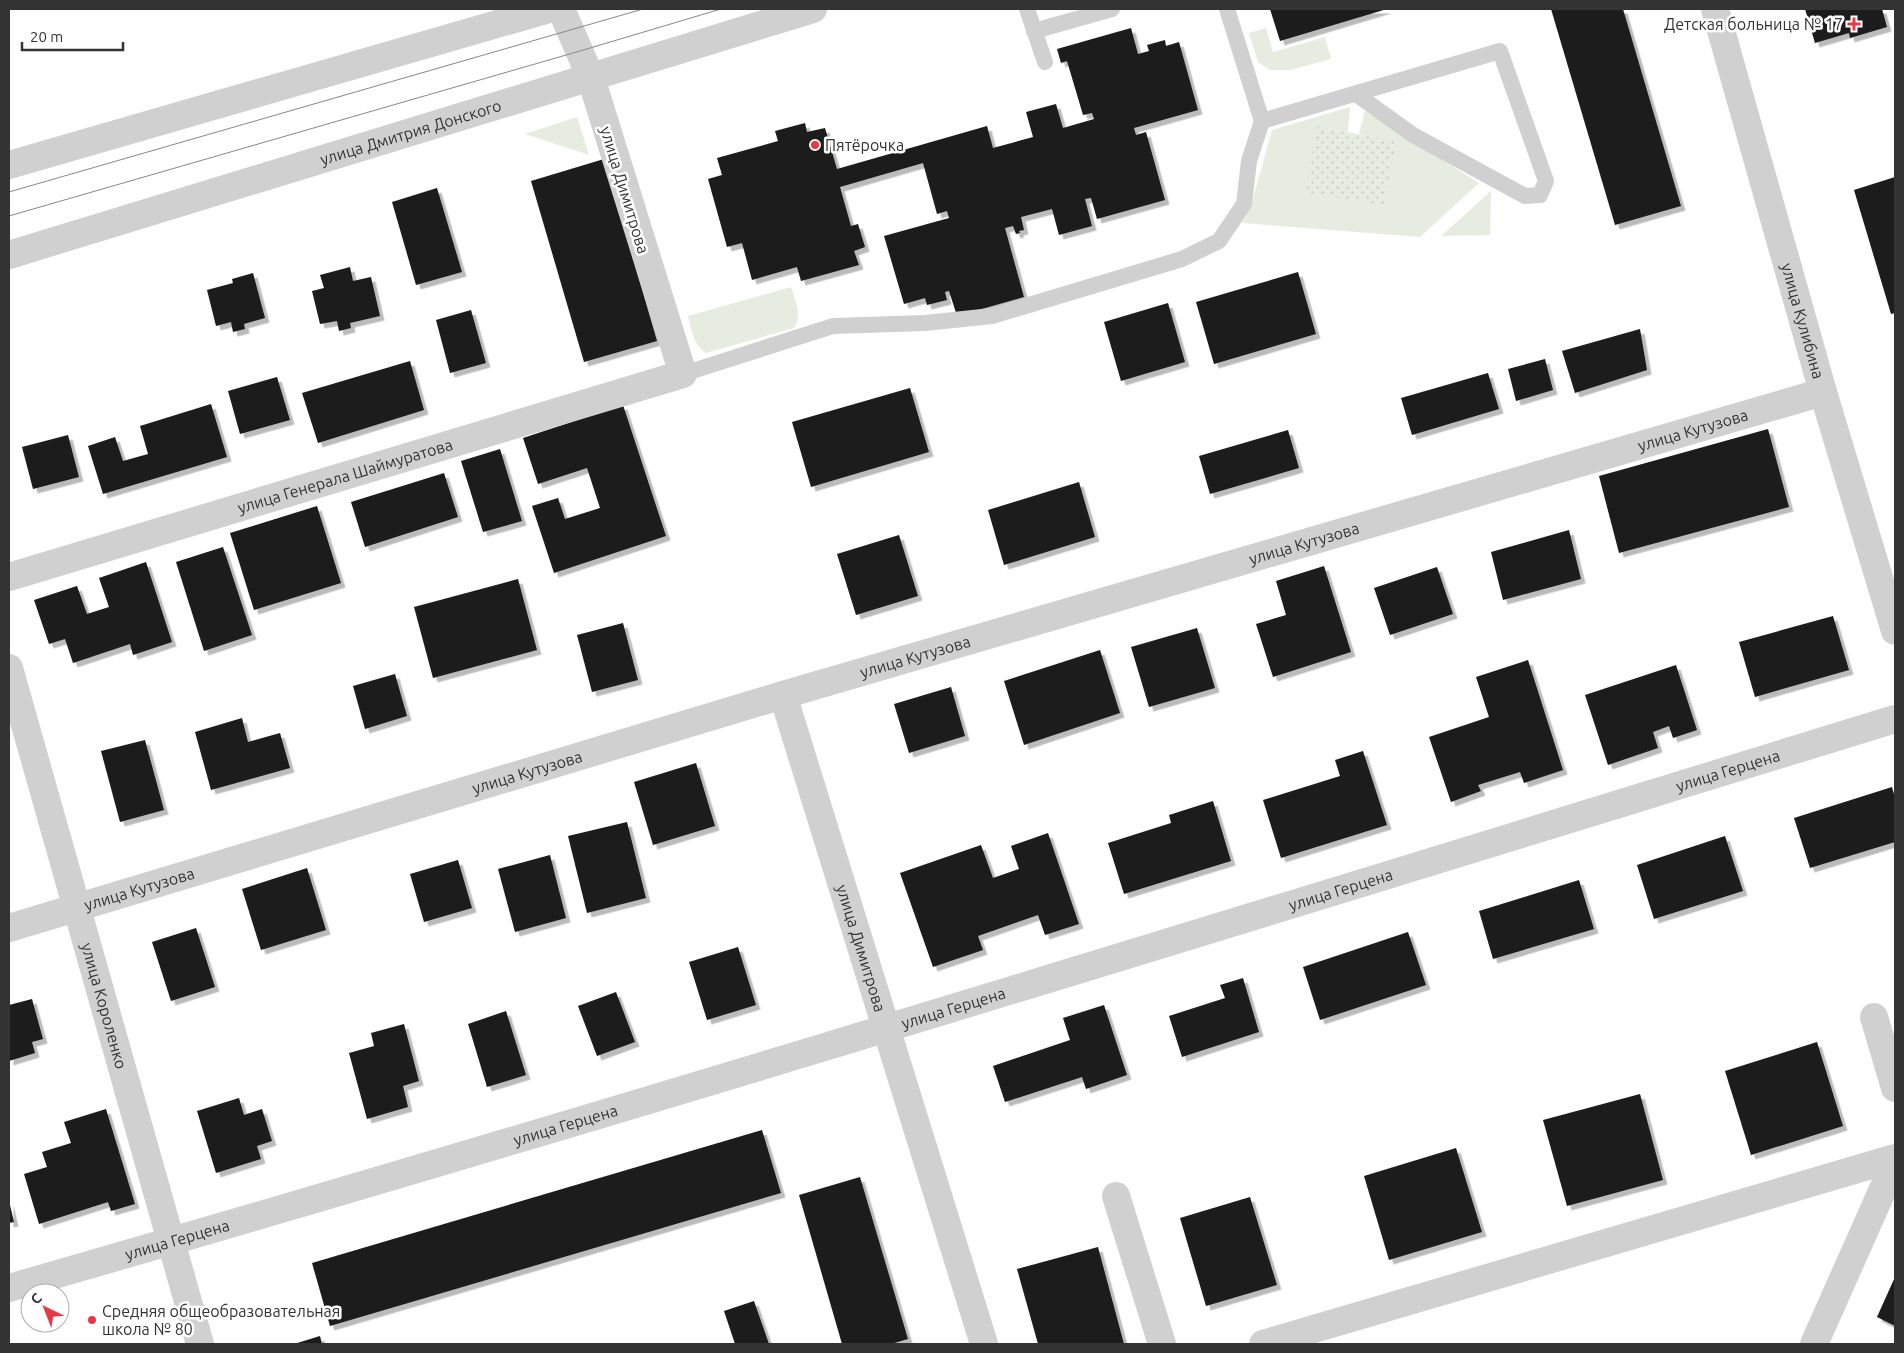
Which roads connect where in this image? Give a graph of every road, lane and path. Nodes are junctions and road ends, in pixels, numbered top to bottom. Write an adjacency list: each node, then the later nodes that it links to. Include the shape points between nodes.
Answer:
1 (549, 9): 13 (street)
2 (561, 9): 10 (street, улица Димитрова)
3 (813, 9): 10 (street, улица Дмитрия Донского)
4 (1027, 9): 8 (lane)
5 (1112, 9): 8 (lane)
6 (1227, 9): 12 (lane)
7 (1714, 9): 16 (street, улица Кулибина)
8 (1034, 30): 9 (lane)
9 (1045, 62)
10 (591, 78): 14 (street, улица Дмитрия Донского); 15 (street, улица Димитрова)
11 (1356, 94): 11 (lane, via 1500,52 1546,180 1540,195 1525,196 1413,135); 12 (lane)
12 (1262, 121): 15 (lane, via 1249,161 1244,204 1219,241 1182,259 992,316 925,323 833,326)
13 (9, 165)
14 (9, 255)
15 (683, 374): 17 (street, улица Генерала Шаймуратова)
16 (1823, 392): 18 (street, улица Кулибина); 20 (street, улица Кутузова)
17 (9, 577)
18 (1895, 631)
19 (9, 668): 22 (street, улица Короленко)
20 (783, 695): 22 (street, улица Кутузова); 25 (street, улица Димитрова)
21 (1895, 719): 25 (street, улица Герцена)
22 (77, 908): 23 (street, улица Кутузова); 29 (street, улица Короленко)
23 (9, 928)
24 (1874, 1017): 26 (street)
25 (886, 1029): 29 (street, улица Герцена); 32 (street, улица Димитрова)
26 (1895, 1088)
27 (1895, 1160): 34 (street); 35 (street)
28 (1116, 1196): 33 (street)
29 (171, 1242): 30 (street, улица Герцена); 31 (street, улица Короленко)
30 (9, 1288)
31 (200, 1344)
32 (984, 1344)
33 (1162, 1344)
34 (1263, 1344)
35 (1814, 1344)

